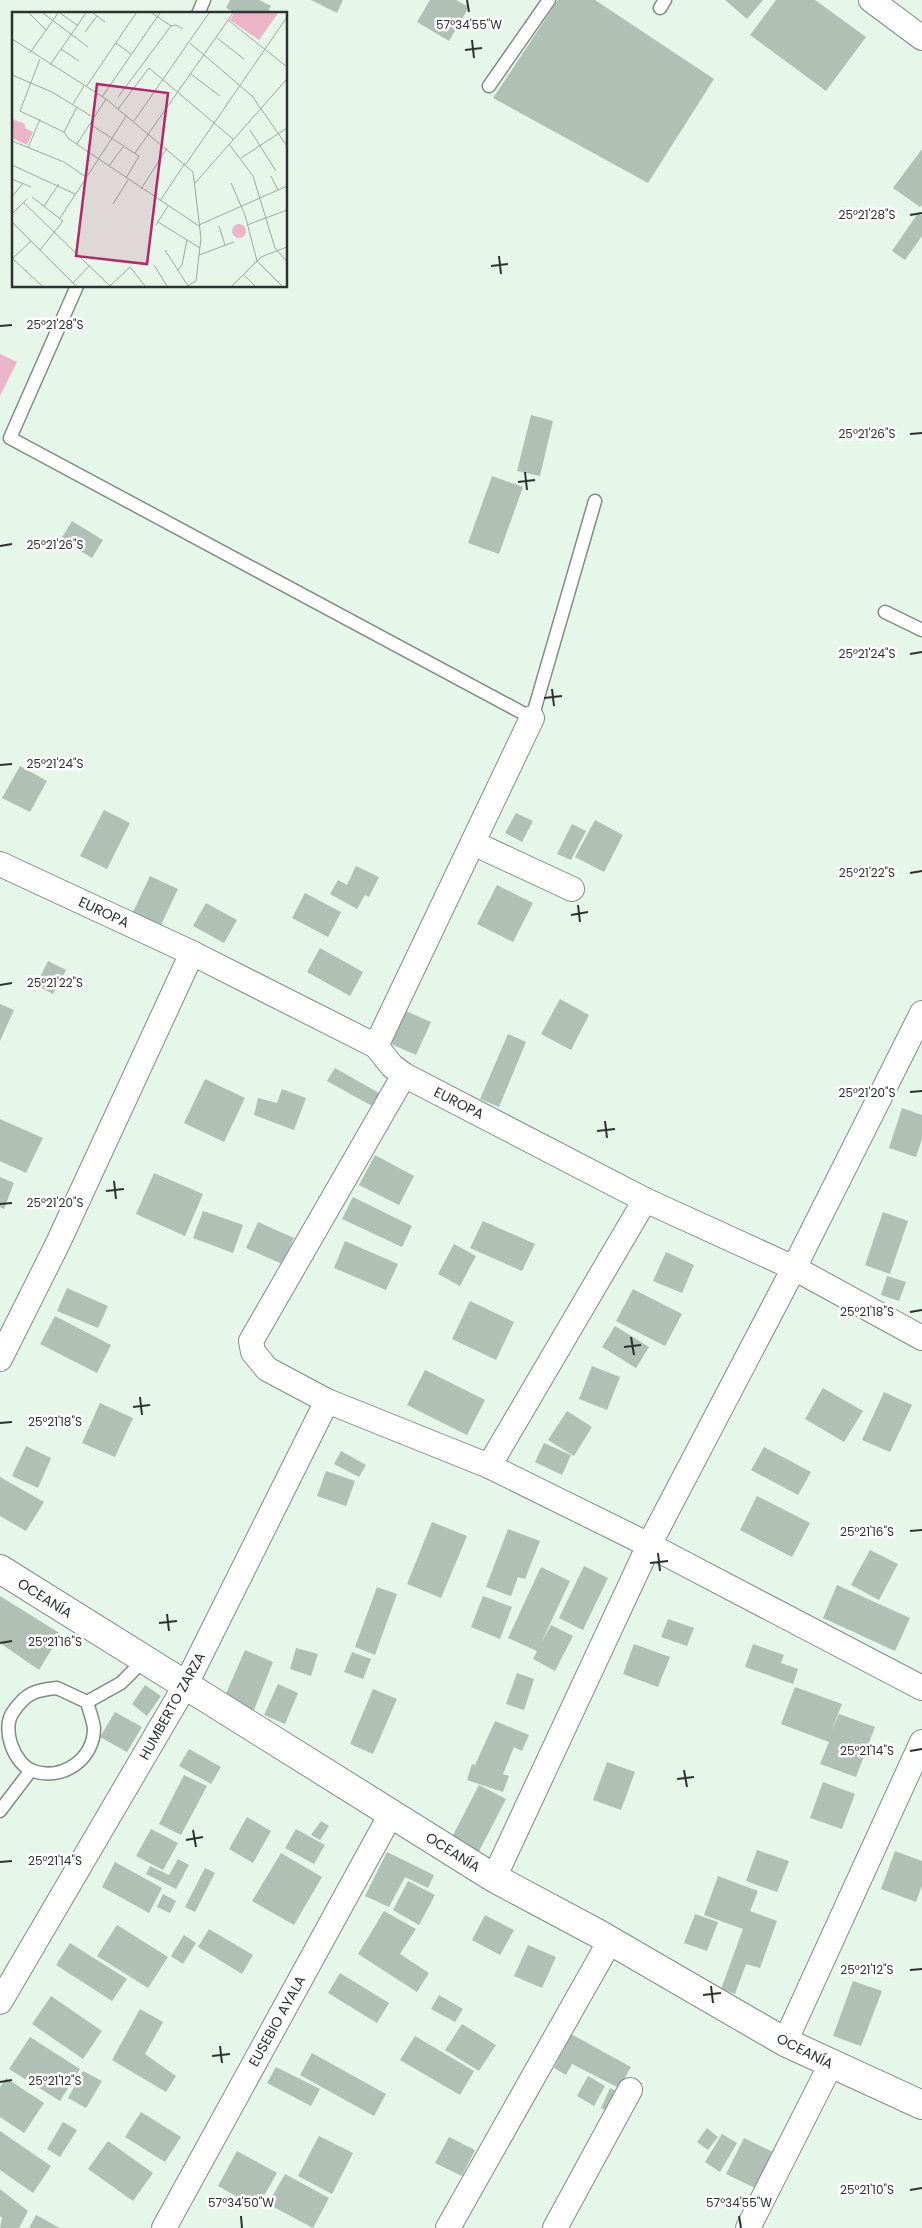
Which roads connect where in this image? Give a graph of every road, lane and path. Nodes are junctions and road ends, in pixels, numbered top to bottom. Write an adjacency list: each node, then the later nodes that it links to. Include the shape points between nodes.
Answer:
1 (204, 0): 4 (lane)
2 (549, 0): 6 (lane)
3 (871, 0): 5 (street)
4 (199, 12)
5 (922, 38)
6 (489, 86)
7 (76, 288): 11 (lane, via 10,438)
8 (595, 501): 11 (lane)
9 (884, 612): 10 (lane)
10 (922, 630)
11 (532, 718): 12 (street)
12 (473, 843): 14 (street); 17 (street)
13 (0, 864): 15 (street, EUROPA)
14 (572, 889)
15 (192, 953): 17 (street, EUROPA); 22 (street, via 58,1243)
16 (920, 1023): 20 (street)
17 (376, 1046): 18 (street, EUROPA)
18 (404, 1075): 19 (street, EUROPA); 23 (street, via 251,1341 253,1352 267,1369)
19 (645, 1200): 20 (street, EUROPA); 24 (street)
20 (794, 1268): 21 (street, EUROPA); 25 (street)
21 (922, 1338)
22 (0, 1359)
23 (327, 1401): 24 (street); 28 (street, HUMBERTO ZARZA)
24 (489, 1466): 25 (street)
25 (649, 1545): 29 (street); 35 (street)
26 (0, 1570): 27 (street, OCEANÍA)
27 (143, 1661): 28 (street, OCEANÍA); 30 (lane, via 121,1683)
28 (185, 1686): 34 (street, OCEANÍA); 37 (street, HUMBERTO ZARZA)
29 (922, 1688)
30 (87, 1702): 32 (lane, via 94,1727 91,1746 80,1762 64,1772); 32 (lane, via 57,1688 38,1690 22,1700 11,1715 8,1734 14,1752)
31 (922, 1742): 38 (street)
32 (31, 1770): 33 (lane)
33 (0, 1811)
34 (391, 1814): 35 (street, OCEANÍA); 42 (street, EUSEBIO AYALA)
35 (494, 1878): 36 (street, OCEANÍA)
36 (610, 1941): 38 (street, OCEANÍA); 43 (street)
37 (0, 2002)
38 (785, 2042): 39 (street, OCEANÍA)
39 (831, 2064): 41 (street, OCEANÍA); 45 (street)
40 (630, 2090): 44 (street)
41 (922, 2105)
42 (164, 2228)
43 (448, 2228)
44 (555, 2228)
45 (748, 2228)

